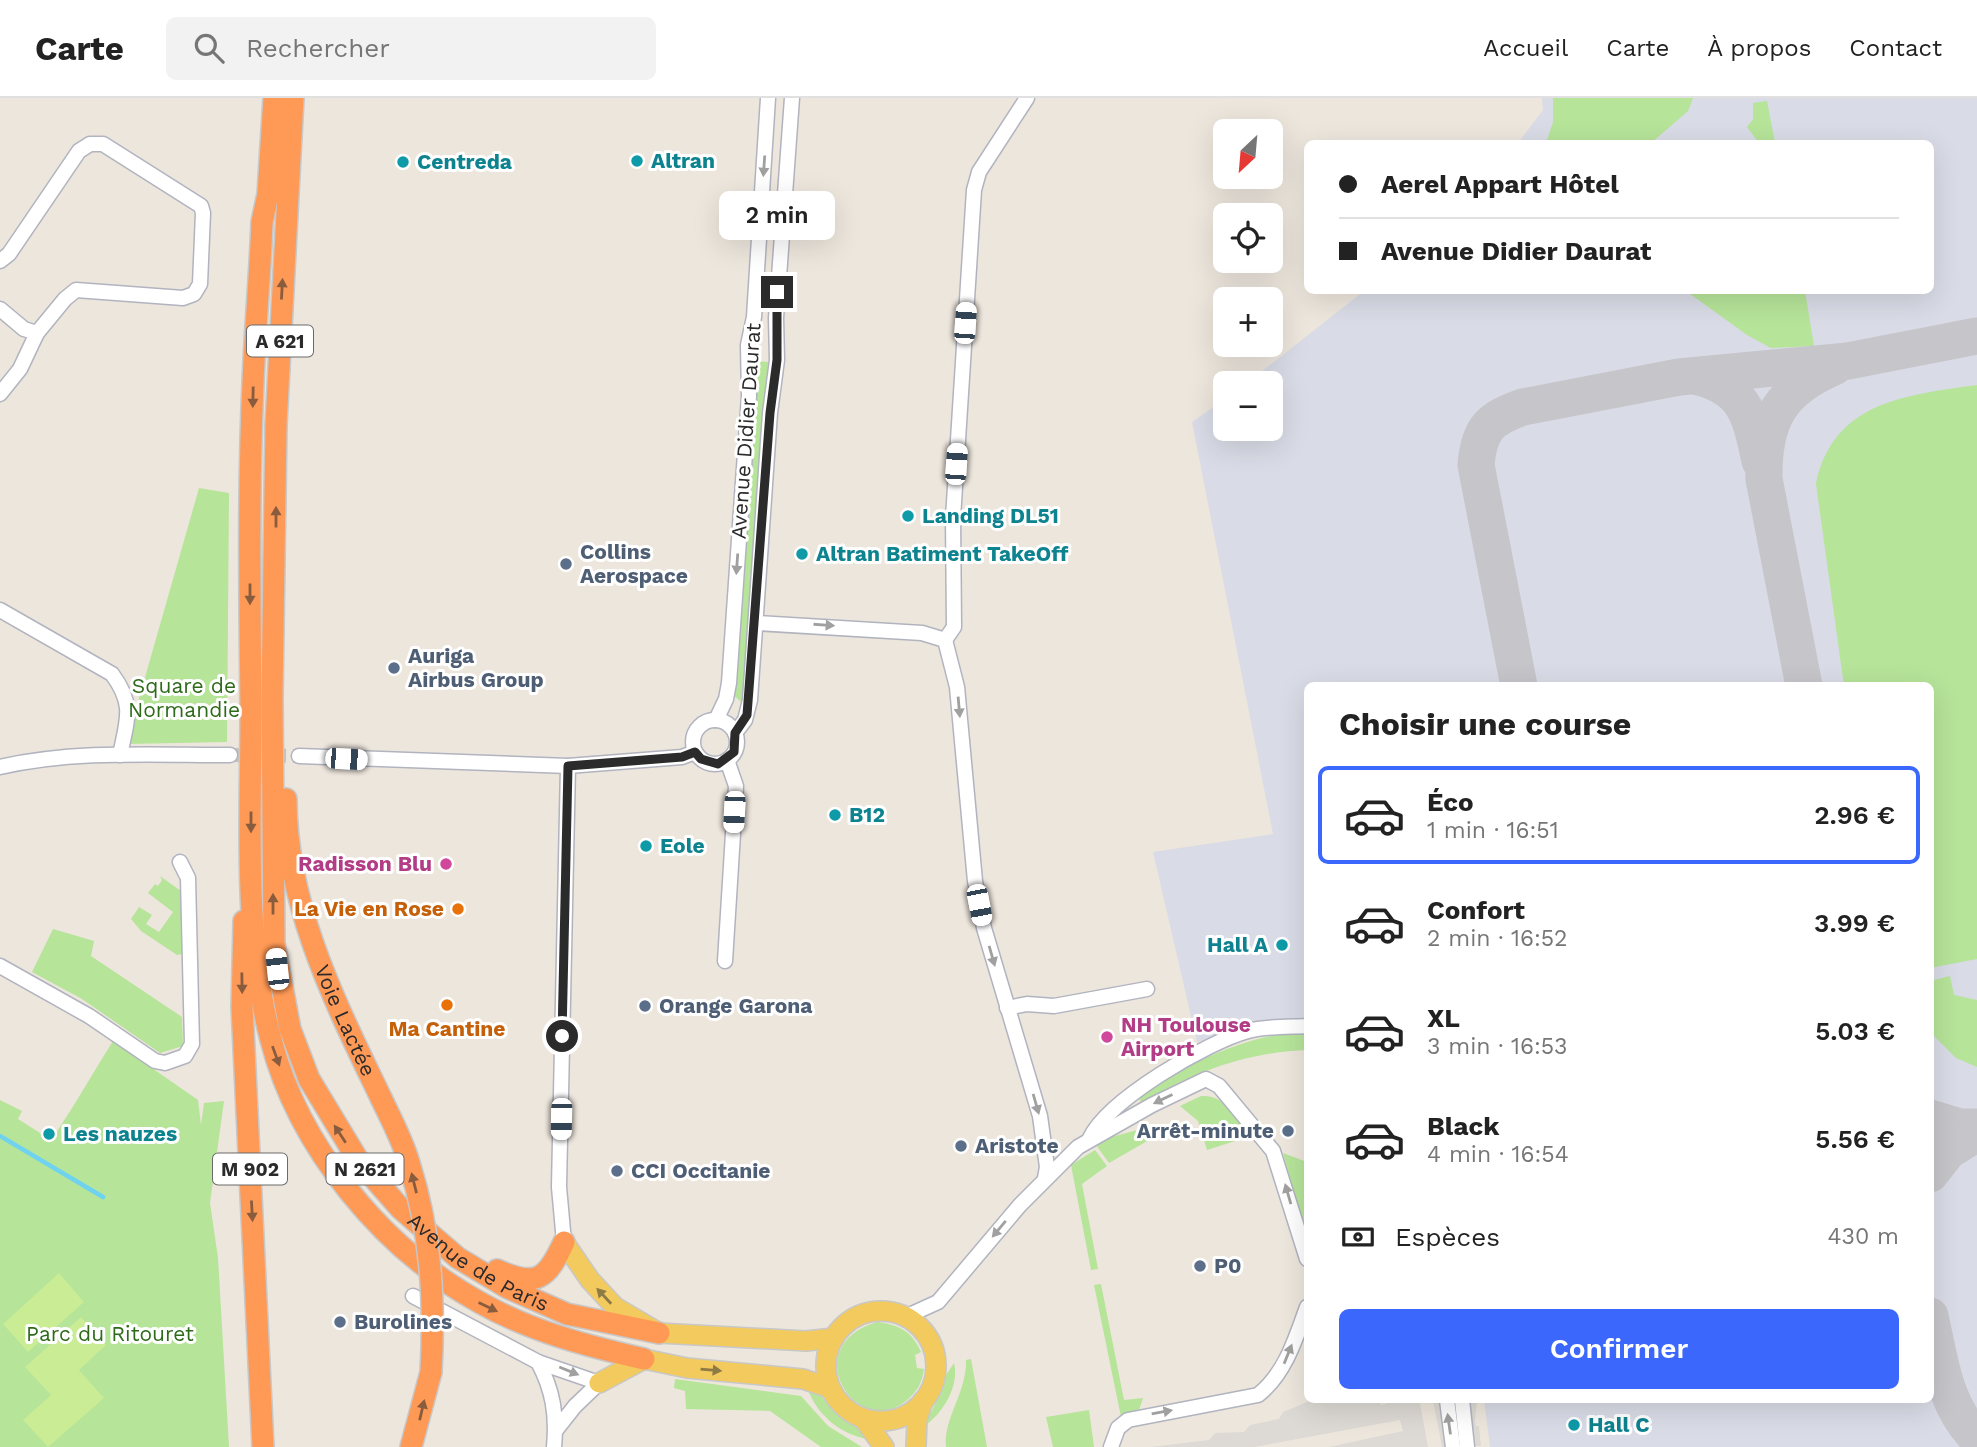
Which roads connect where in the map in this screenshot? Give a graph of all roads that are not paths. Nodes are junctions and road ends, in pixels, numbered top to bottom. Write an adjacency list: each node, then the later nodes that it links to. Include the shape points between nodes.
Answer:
1 (261, 98): 7 (highway, via 253,204)
2 (274, 98): 7 (highway, A 621)
3 (293, 98): 12 (highway, A 621, one-way to 3, via 276,425)
4 (768, 98): 16 (street, Avenue Didier Daurat, one-way to 16, via 729,683)
5 (792, 98): 14 (street, Avenue Didier Daurat)
6 (1027, 98): 15 (street, via 979,172 974,190 953,518 955,616)
7 (262, 222): 26 (highway, A 621, one-way to 26, via 250,501)
8 (0, 261): 10 (street, via 79,151 90,144 103,144 201,206 200,284 194,294 183,298 76,290)
9 (0, 309): 10 (street, via 24,329)
10 (37, 333): 11 (street, via 20,369)
11 (0, 394)
12 (276, 585): 34 (highway, Avenue de Paris / N 2621, one-way to 12, via 358,1160 326,1112 301,1060 284,1008 277,969 273,839); 52 (highway, Voie Lactée, one-way to 12, bridge, via 431,1372 434,1297 430,1251 409,1161 323,972 294,872 286,823 286,612)
13 (0, 610): 19 (street, via 112,674 130,707)
14 (756, 623): 15 (street, one-way to 15, via 922,632); 17 (street, Avenue Didier Daurat, via 750,700)
15 (945, 640): 30 (street, one-way to 30, via 957,687 975,881)
16 (716, 720): 17 (street); 18 (street, via 703,723 694,733)
17 (735, 733): 22 (street, via 736,746)
18 (695, 752): 22 (street, via 709,763); 23 (street, via 682,757)
19 (120, 755): 20 (street); 24 (street, via 42,758)
20 (230, 755)
21 (299, 756): 23 (street)
22 (727, 760): 27 (street, via 736,786)
23 (568, 766): 35 (street, via 559,1187)
24 (0, 767)
25 (180, 862): 28 (street, via 188,878 189,906 192,1044 185,1056 166,1063 155,1061 89,1016)
26 (251, 892): 42 (highway, Avenue de Paris / N 2621, one-way to 42, via 271,1041 311,1133 361,1205 441,1278 480,1303 564,1339); 51 (highway, M 902, one-way to 51, via 241,959)
27 (725, 961)
28 (0, 967)
29 (1147, 989): 30 (street, via 1054,1006)
30 (1007, 1008): 33 (street, one-way to 33, via 1040,1116)
31 (1304, 1026): 32 (street, via 1249,1030 1192,1054 1101,1119)
32 (1090, 1138): 33 (street); 36 (street, one-way to 32, via 1273,1151 1213,1082 1206,1079)
33 (1045, 1178): 39 (street, one-way to 39, via 938,1302)
34 (438, 1242): 35 (highway, via 508,1275 536,1280 552,1268); 40 (highway, Avenue de Paris / N 2621, via 482,1273 538,1302 596,1323)
35 (564, 1242): 40 (main road, one-way to 35, via 615,1307)
36 (1304, 1249)
37 (413, 1296): 43 (street)
38 (1304, 1314): 56 (street, one-way to 38, via 1118,1427 1128,1420 1258,1395 1283,1365)
39 (905, 1317): 41 (main road, via 866,1313 848,1322); 46 (main road, via 918,1326 933,1349 934,1376)
40 (659, 1333): 41 (main road, Avenue de Paris / N 2621, via 806,1341)
41 (834, 1338): 45 (main road, via 827,1357)
42 (644, 1359): 44 (main road); 45 (main road, Avenue de Paris / N 2621, one-way to 45, via 687,1368 803,1379)
43 (538, 1362): 44 (street, one-way to 44); 50 (street, via 549,1382)
44 (599, 1383): 50 (street)
45 (830, 1388): 49 (main road, via 844,1406)
46 (923, 1400): 49 (main road, via 890,1420); 55 (main road)
47 (1447, 1403): 57 (street, one-way to 47)
48 (1462, 1403): 58 (street)
49 (863, 1418): 54 (main road)
50 (556, 1430): 53 (street)
51 (263, 1447)
52 (411, 1447)
53 (554, 1447)
54 (884, 1447)
55 (916, 1447)
56 (1111, 1447)
57 (1453, 1447)
58 (1467, 1447)

